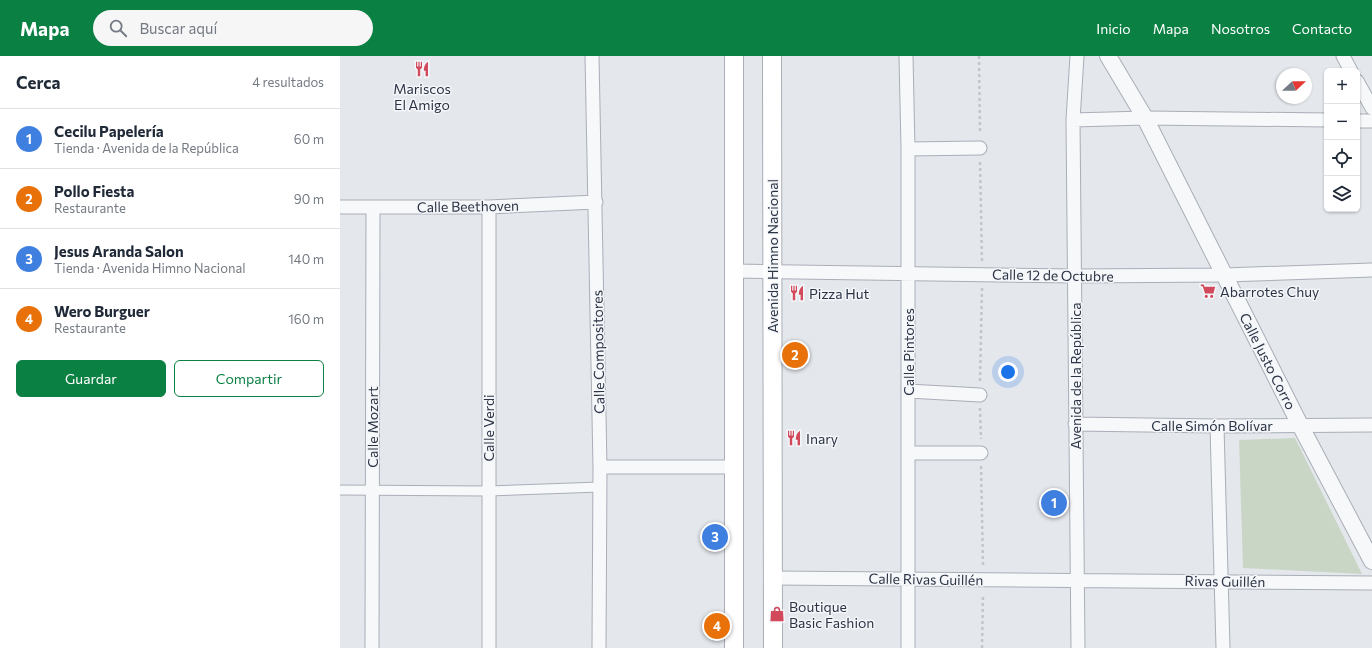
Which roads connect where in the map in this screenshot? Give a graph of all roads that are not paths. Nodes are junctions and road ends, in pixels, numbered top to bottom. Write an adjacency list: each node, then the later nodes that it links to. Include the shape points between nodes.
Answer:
1 (592, 56): 18 (street, Calle Compositores)
2 (734, 56): 24 (main road)
3 (772, 56): 22 (main road, Avenida Himno Nacional)
4 (906, 56): 17 (street, Calle Pintores)
5 (1077, 56): 12 (street, Avenida de la República)
6 (1108, 56): 11 (street, Calle Justo Corro)
7 (1343, 56): 8 (street)
8 (1350, 68)
9 (1360, 86): 10 (street)
10 (1372, 108)
11 (1145, 118): 12 (street); 13 (street); 26 (street, Calle Justo Corro)
12 (1073, 120): 27 (street, Avenida de la República)
13 (1324, 120)
14 (1360, 121): 15 (street)
15 (1372, 121)
16 (980, 148): 17 (street)
17 (908, 149): 25 (street, Calle Pintores)
18 (596, 202): 21 (street, Calle Beethoven); 37 (street, Calle Compositores)
19 (340, 207): 20 (street, Calle Beethoven)
20 (373, 207): 21 (street, Calle Beethoven); 40 (street, Calle Mozart)
21 (489, 207): 41 (street, Calle Verdi)
22 (772, 270): 24 (street, Calle 12 de Octubre); 25 (street, Calle 12 de Octubre); 43 (main road, Avenida Himno Nacional)
23 (1372, 270): 26 (street, Calle 12 de Octubre)
24 (734, 271): 36 (main road)
25 (908, 273): 27 (street, Calle 12 de Octubre); 28 (street, Calle Pintores)
26 (1224, 275): 27 (street, Calle 12 de Octubre); 31 (street, Calle Justo Corro)
27 (1074, 276): 30 (street, Avenida de la República)
28 (908, 391): 29 (street); 34 (street, Calle Pintores)
29 (980, 395)
30 (1075, 424): 33 (street, Calle Simón Bolívar); 45 (street, Avenida de la República)
31 (1300, 425): 32 (street, Calle Simón Bolívar); 33 (street, Calle Simón Bolívar); 42 (street, Calle Justo Corro)
32 (1372, 425)
33 (1218, 426): 46 (street)
34 (908, 453): 35 (street); 44 (street, Calle Pintores)
35 (981, 453)
36 (734, 467): 37 (street); 51 (main road)
37 (600, 468): 38 (street, Calle Compositores)
38 (600, 487): 41 (street); 50 (street, Calle Compositores)
39 (340, 490): 40 (street)
40 (372, 490): 41 (street); 48 (street, Calle Mozart)
41 (488, 492): 49 (street, Calle Verdi)
42 (1372, 561)
43 (773, 578): 44 (street, Calle Rivas Guillén); 52 (main road, Avenida Himno Nacional)
44 (908, 578): 45 (street, Calle Rivas Guillén); 53 (street, Calle Pintores)
45 (1078, 581): 46 (street, Rivas Guillén); 54 (street, Avenida de la República)
46 (1221, 581): 47 (street, Rivas Guillén); 55 (street)
47 (1372, 583)
48 (372, 648)
49 (489, 648)
50 (599, 648)
51 (734, 648)
52 (773, 648)
53 (908, 648)
54 (1078, 648)
55 (1223, 648)

